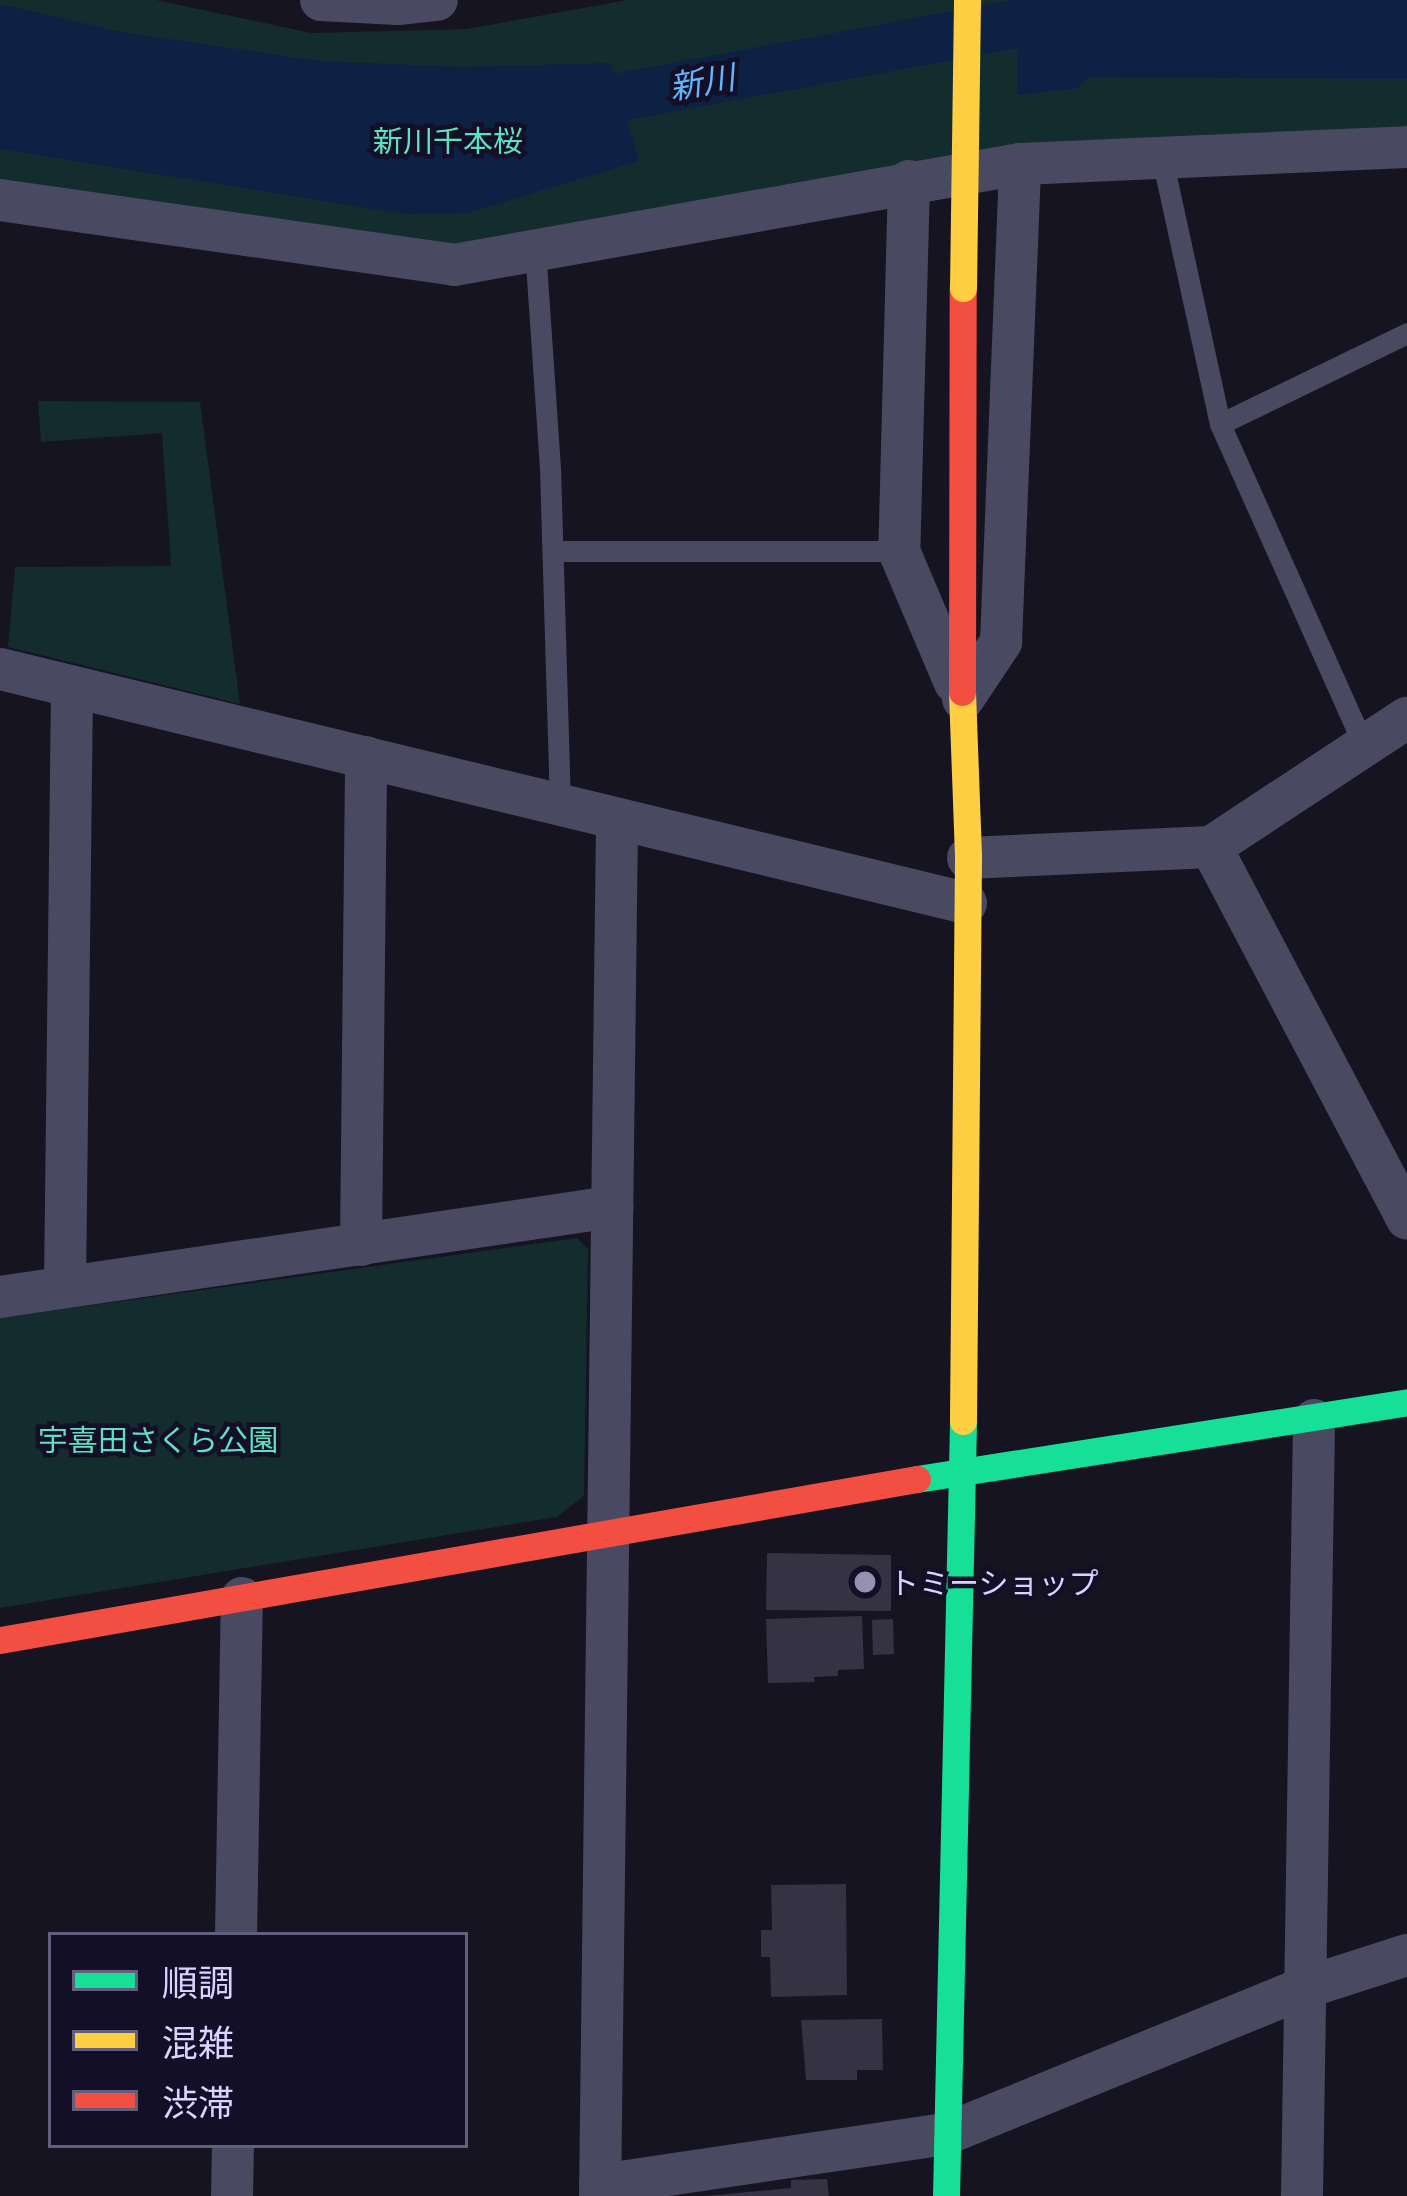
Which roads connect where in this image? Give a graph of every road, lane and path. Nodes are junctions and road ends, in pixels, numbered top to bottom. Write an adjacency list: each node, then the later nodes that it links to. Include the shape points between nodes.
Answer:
1 (321, 0): 2 (street)
2 (437, 0)
3 (967, 0): 16 (street, bridge)
4 (1407, 147): 5 (street)
5 (1162, 158): 6 (street); 11 (lane)
6 (1020, 164): 7 (street); 16 (street, via 1001,642)
7 (909, 181): 9 (street); 13 (street)
8 (0, 200): 9 (street, via 454,265)
9 (535, 248): 12 (lane)
10 (1407, 332): 11 (lane)
11 (1220, 424): 18 (lane)
12 (554, 551): 13 (lane); 20 (lane)
13 (899, 551): 16 (street)
14 (0, 669): 15 (street)
15 (72, 687): 19 (street); 29 (street)
16 (962, 700): 23 (street)
17 (1407, 718): 18 (street)
18 (1364, 746): 22 (street)
19 (366, 758): 20 (street); 28 (street)
20 (560, 805): 21 (street)
21 (617, 819): 24 (street); 26 (street)
22 (1210, 847): 23 (street); 25 (street)
23 (968, 858): 24 (street)
24 (966, 903): 33 (street)
25 (1394, 1164): 27 (street)
26 (612, 1207): 28 (street); 34 (street)
27 (1407, 1219)
28 (361, 1245): 29 (street)
29 (65, 1287): 30 (street)
30 (0, 1297)
31 (1407, 1402): 32 (street)
32 (1314, 1420): 33 (street); 39 (street)
33 (963, 1471): 34 (street); 40 (street)
34 (608, 1532): 35 (street); 42 (street)
35 (242, 1598): 36 (street); 37 (street)
36 (0, 1640)
37 (236, 1932)
38 (1407, 1955): 39 (street)
39 (1304, 1988): 40 (street); 45 (street)
40 (946, 2134): 42 (street); 44 (street)
41 (233, 2148): 43 (street)
42 (600, 2190)
43 (232, 2196)
44 (946, 2196)
45 (1302, 2196)

